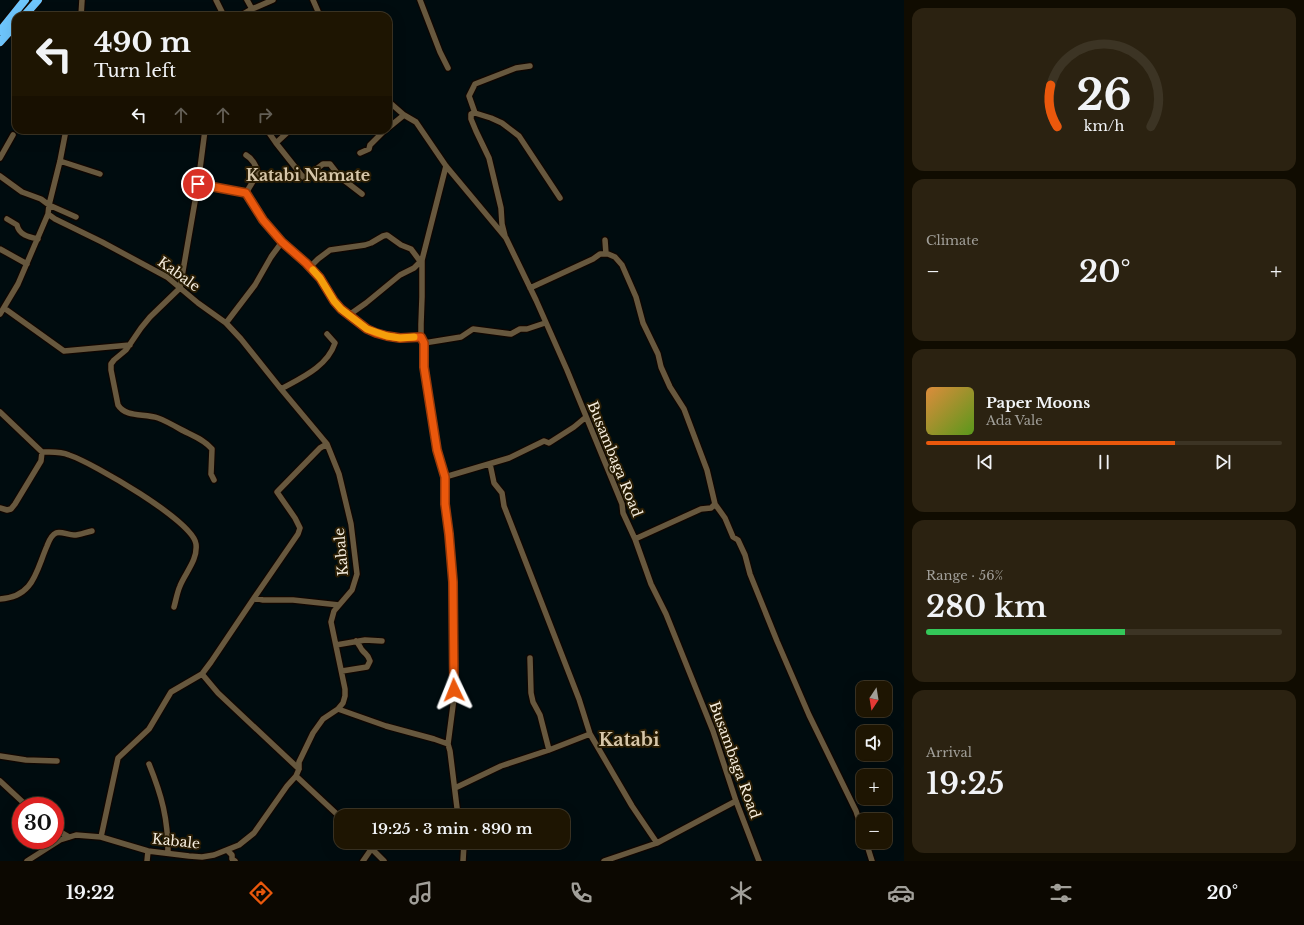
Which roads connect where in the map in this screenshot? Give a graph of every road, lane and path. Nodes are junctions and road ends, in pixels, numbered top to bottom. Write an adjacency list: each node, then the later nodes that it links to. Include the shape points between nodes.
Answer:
1 (25, 0): 10 (highway)
2 (38, 0): 11 (highway)
3 (82, 0): 12 (street)
4 (216, 0): 13 (street)
5 (247, 0): 9 (street)
6 (273, 0): 9 (street)
7 (313, 0): 15 (street)
8 (420, 0): 21 (street)
9 (252, 9): 14 (street)
10 (15, 12)
11 (28, 12)
12 (81, 12)
13 (222, 12)
14 (247, 12)
15 (318, 12)
16 (12, 16): 18 (highway)
17 (12, 28): 19 (highway)
18 (0, 30)
19 (0, 42)
20 (530, 66): 23 (street, via 516,68 475,84 469,96)
21 (448, 68)
22 (392, 104): 24 (street, Busambaga Road)
23 (475, 113): 43 (street, via 502,123 519,136); 48 (street, via 471,114 471,119 489,158)
24 (404, 115): 25 (street); 37 (street, Busambaga Road, via 416,122)
25 (392, 125)
26 (65, 134): 36 (street)
27 (204, 134): 40 (street)
28 (270, 134): 32 (street)
29 (286, 134): 32 (street)
30 (381, 134): 33 (street, via 370,145 370,149)
31 (13, 135): 35 (street)
32 (276, 143): 42 (street, via 303,177 323,164 330,164 340,177)
33 (360, 153)
34 (246, 155): 41 (street, via 256,166 258,173)
35 (0, 158)
36 (60, 161): 38 (street); 44 (street)
37 (446, 166): 48 (street, Busambaga Road); 54 (street)
38 (100, 174)
39 (0, 176): 44 (street, via 22,192)
40 (198, 184): 41 (street); 57 (street)
41 (246, 193): 51 (street, via 263,220)
42 (362, 194)
43 (560, 198)
44 (49, 205): 45 (street); 46 (street)
45 (48, 214): 49 (street); 57 (street, Kabale, via 167,277)
46 (76, 217)
47 (7, 219): 49 (street, via 17,225 20,233)
48 (506, 238): 58 (street, Busambaga Road)
49 (38, 239): 55 (street)
50 (605, 240): 53 (street)
51 (282, 242): 56 (street); 62 (street, via 255,285)
52 (0, 249): 55 (street)
53 (606, 254): 58 (street, via 600,254); 76 (street, via 615,257 628,277 661,367 684,409 707,470)
54 (421, 261): 56 (street, via 411,249 387,235 365,245 330,250); 61 (street); 65 (street)
55 (27, 264): 59 (street)
56 (310, 268): 61 (street, via 320,278 334,301)
57 (180, 288): 62 (street, Kabale); 67 (street, via 150,317)
58 (530, 288): 63 (street, Busambaga Road)
59 (4, 306): 60 (street); 67 (street, via 64,351)
60 (0, 314)
61 (349, 315): 65 (street, via 367,329 387,336)
62 (226, 323): 68 (street, Kabale)
63 (545, 323): 66 (street, via 511,334 473,329 461,337); 70 (street, Busambaga Road)
64 (327, 334): 68 (street, via 335,342 324,361)
65 (421, 337): 66 (street)
66 (424, 343): 74 (street, via 427,392 437,450)
67 (130, 345): 75 (street, via 114,360 110,370 121,410 125,413 157,417 208,444 212,449 211,474)
68 (281, 389): 71 (street, Kabale)
69 (0, 412): 72 (street)
70 (586, 417): 73 (street, via 549,443 544,441); 79 (street, Busambaga Road, via 622,504 622,513)
71 (328, 444): 80 (street, via 320,448 277,492 300,528 293,543); 82 (street, Kabale, via 339,474 351,524 357,574 352,590)
72 (42, 452): 77 (street, via 38,465 15,504 11,509); 83 (street, via 69,454 110,475 173,517 194,537 196,545 193,562 179,587)
73 (490, 464): 74 (street); 91 (street, via 494,483 502,493 504,506 579,699)
74 (445, 477): 92 (street, via 454,618 454,698)
75 (214, 480)
76 (715, 504): 79 (street, via 711,508 701,509); 105 (street, via 745,555 777,641)
77 (0, 508)
78 (92, 531): 81 (street, via 74,535 54,534 31,585 21,593)
79 (635, 539): 102 (street, Busambaga Road, via 651,584 666,614 713,731)
80 (254, 598): 82 (street); 89 (street)
81 (0, 599)
82 (339, 605): 86 (street, Kabale, via 331,622)
83 (174, 607)
84 (382, 641): 85 (street)
85 (356, 642): 86 (street); 88 (street, via 369,656 370,661 367,667)
86 (336, 645): 88 (street, Kabale)
87 (530, 658): 93 (street, via 533,702 540,715)
88 (342, 671): 90 (street, Kabale, via 345,696)
89 (202, 674): 97 (street, via 218,693); 108 (street, via 171,692 148,729 118,758)
90 (338, 709): 92 (street); 97 (street, Kabale, via 323,719 313,733 299,762)
91 (590, 734): 93 (street); 109 (street)
92 (448, 744): 100 (street)
93 (550, 750): 100 (street, via 501,766)
94 (0, 756): 95 (street)
95 (56, 761)
96 (149, 764): 116 (street, via 158,786 168,826)
97 (299, 769): 98 (street, Kabale)
98 (296, 776): 104 (street); 114 (street, Kabale, via 254,833 239,845)
99 (0, 781): 101 (street)
100 (455, 788): 103 (street)
101 (17, 797)
102 (736, 801): 109 (street); 124 (street, Busambaga Road)
103 (457, 809)
104 (334, 811)
105 (857, 813)
106 (64, 834): 107 (street)
107 (69, 837): 108 (street, Kabale); 117 (street, Kabale, via 60,840)
108 (101, 837): 115 (street, Kabale)
109 (657, 843): 123 (street)
110 (371, 849): 120 (street)
111 (373, 849): 121 (street)
112 (463, 849): 122 (street)
113 (868, 849): 125 (street)
114 (227, 850): 116 (street, Kabale, via 202,857); 118 (street, via 232,854)
115 (148, 851): 116 (street, Kabale); 119 (street)
116 (168, 853)
117 (31, 860)
118 (233, 860)
119 (147, 861)
120 (363, 861)
121 (384, 861)
122 (463, 861)
123 (604, 861)
124 (759, 861)
125 (872, 861)

